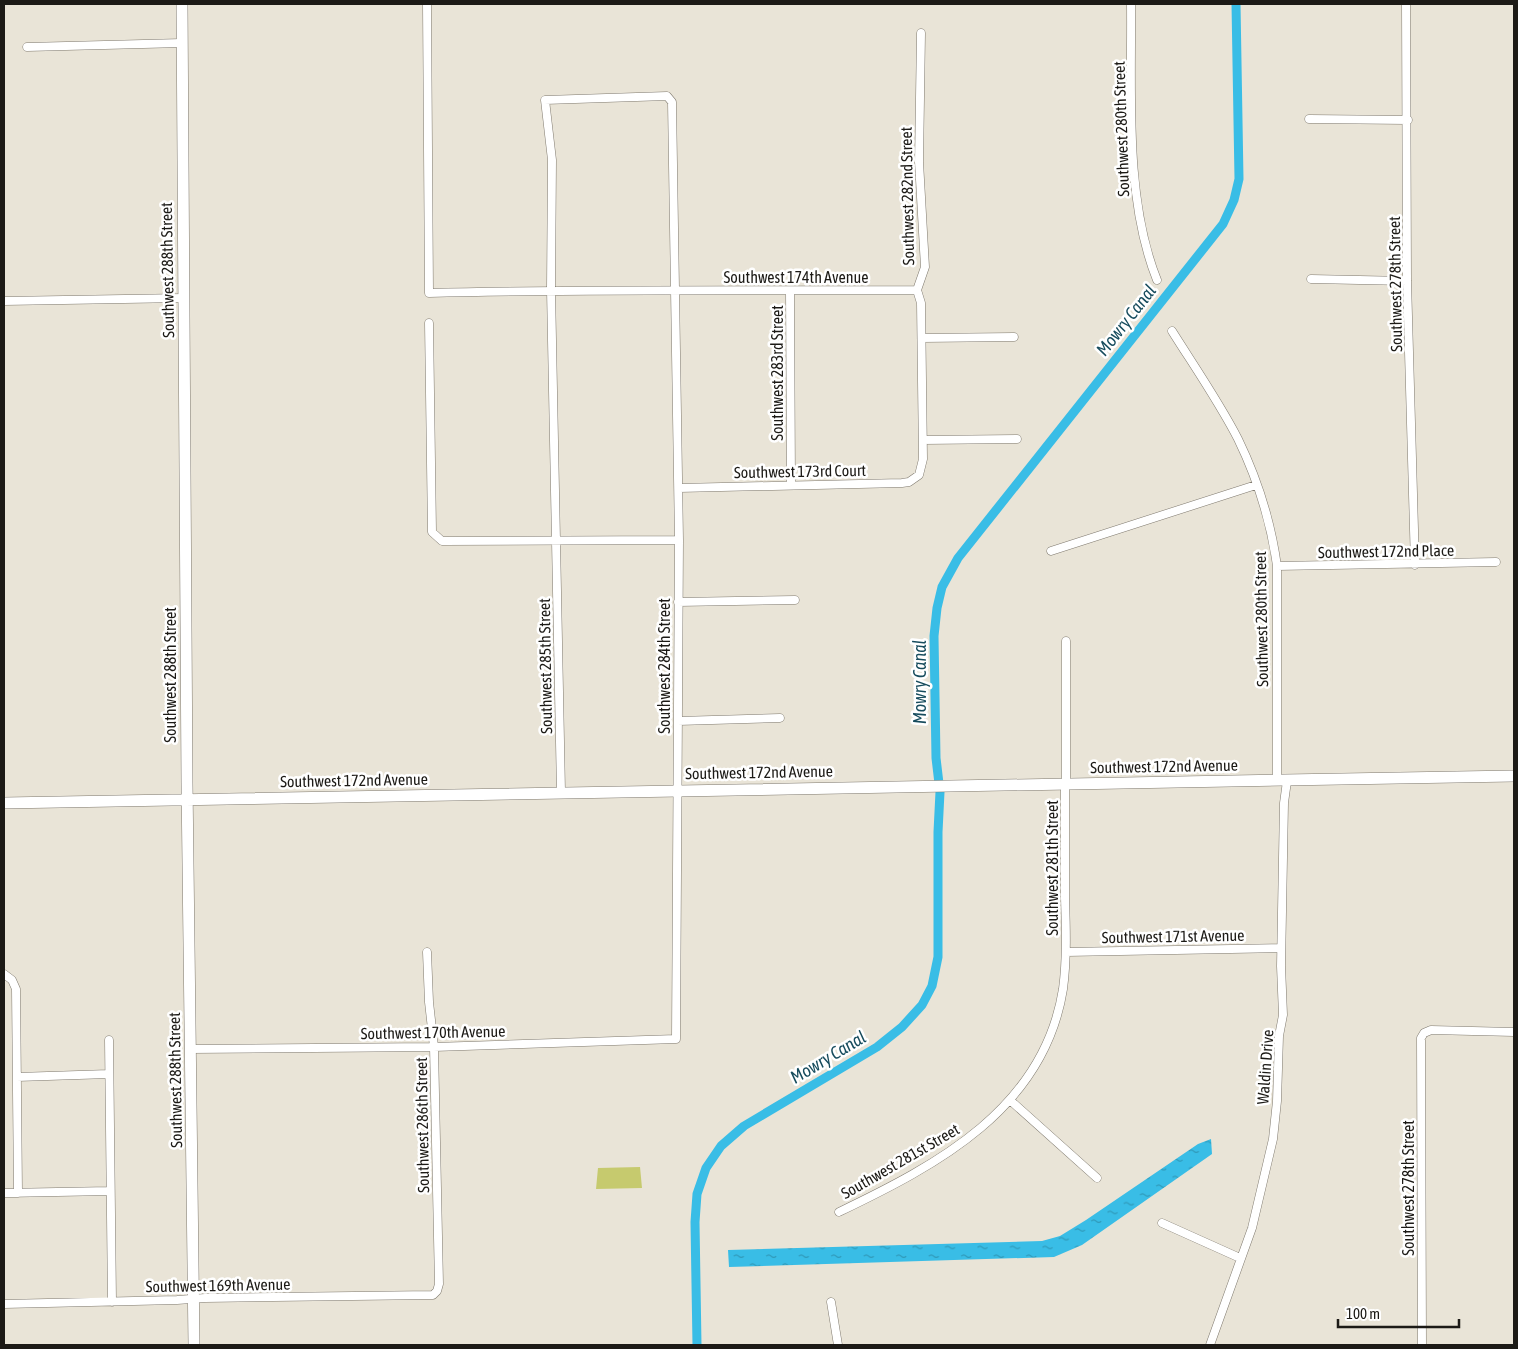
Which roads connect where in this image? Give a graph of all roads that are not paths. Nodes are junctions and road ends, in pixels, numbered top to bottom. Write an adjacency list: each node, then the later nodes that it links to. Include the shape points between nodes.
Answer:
1 (182, 4): 6 (street, Southwest 288th Street)
2 (427, 4): 13 (street, Southwest 174th Avenue, via 429,293)
3 (1131, 4): 11 (street, Southwest 280th Street, via 1134,175 1148,257)
4 (1406, 4): 9 (street, Southwest 278th Street)
5 (921, 33): 14 (street, Southwest 282nd Street, via 919,171 925,266)
6 (182, 43): 7 (street); 17 (street, Southwest 288th Street)
7 (27, 47)
8 (1309, 120): 9 (street)
9 (1408, 120): 12 (street, Southwest 278th Street)
10 (1312, 279): 12 (street)
11 (1157, 280)
12 (1407, 281): 32 (street, Southwest 278th Street)
13 (552, 290): 16 (street, Southwest 174th Avenue); 16 (street, Southwest 284th Street, via 552,160 545,100 667,96 672,102); 28 (street, Southwest 285th Street)
14 (916, 290): 15 (street, Southwest 174th Avenue); 21 (street, via 921,303)
15 (790, 291): 16 (street, Southwest 174th Avenue); 25 (street, Southwest 283rd Street)
16 (675, 292): 27 (street, Southwest 284th Street)
17 (184, 298): 18 (street); 44 (street, Southwest 288th Street)
18 (4, 302)
19 (429, 323): 28 (street, via 432,532 442,541)
20 (1172, 331): 26 (street, Southwest 280th Street, via 1237,439)
21 (922, 338): 22 (street); 24 (street)
22 (1014, 338)
23 (1017, 439): 24 (street)
24 (923, 440): 25 (street, Southwest 173rd Court, via 919,475 909,482)
25 (791, 485): 27 (street, Southwest 173rd Court)
26 (1256, 485): 30 (street); 33 (street, Southwest 280th Street, via 1273,537)
27 (679, 488): 29 (street, Southwest 284th Street)
28 (557, 539): 29 (street); 43 (street, Southwest 285th Street)
29 (679, 540): 35 (street, Southwest 284th Street)
30 (1051, 551)
31 (1496, 562): 32 (street, Southwest 172nd Place)
32 (1414, 565): 33 (street, Southwest 172nd Place)
33 (1277, 566): 40 (street, Southwest 280th Street)
34 (795, 600): 35 (street)
35 (678, 602): 38 (street, Southwest 284th Street)
36 (1066, 641): 41 (street)
37 (780, 718): 38 (street)
38 (678, 720): 42 (street, Southwest 284th Street)
39 (1514, 776): 40 (street, Southwest 172nd Avenue)
40 (1282, 781): 41 (street, Southwest 172nd Avenue); 46 (street, Waldin Drive)
41 (1065, 784): 42 (street, Southwest 172nd Avenue); 48 (street, Southwest 281th Street)
42 (679, 790): 43 (street, Southwest 172nd Avenue); 52 (street, Southwest 284th Street)
43 (561, 792): 44 (street, Southwest 172nd Avenue)
44 (187, 799): 45 (street, Southwest 172nd Avenue); 54 (street, Southwest 288th Street)
45 (4, 803)
46 (1281, 948): 48 (street, Southwest 171st Avenue); 64 (street, Waldin Drive, via 1282,1015 1273,1140 1252,1228)
47 (428, 952): 53 (street, Southwest 286th Street, via 428,1002)
48 (1066, 952): 57 (street, Southwest 281st Street, via 1062,990 1051,1032 1035,1065)
49 (4, 974): 56 (street, via 12,980 16,990)
50 (1514, 1032): 73 (street, Southwest 278th Street, via 1431,1030 1421,1038)
51 (109, 1040): 55 (street)
52 (676, 1040): 53 (street, Southwest 170th Avenue)
53 (434, 1047): 54 (street, Southwest 170th Avenue); 65 (street, Southwest 286th Street, via 439,1284)
54 (190, 1049): 66 (street, Southwest 288th Street)
55 (109, 1074): 56 (street); 59 (street)
56 (17, 1077): 61 (street)
57 (1011, 1101): 58 (street); 62 (street, Southwest 281st Street, via 963,1144)
58 (1097, 1178)
59 (110, 1191): 61 (street); 67 (street)
60 (4, 1193): 61 (street)
61 (18, 1193)
62 (839, 1212)
63 (1162, 1223): 64 (street)
64 (1240, 1258): 72 (street, Waldin Drive)
65 (433, 1295): 66 (street, Southwest 169th Avenue)
66 (194, 1298): 67 (street, Southwest 169th Avenue); 70 (street, Southwest 288th Street)
67 (112, 1302): 69 (street, Southwest 169th Avenue)
68 (831, 1302): 71 (street)
69 (4, 1304)
70 (194, 1345)
71 (838, 1345)
72 (1210, 1345)
73 (1422, 1345)

